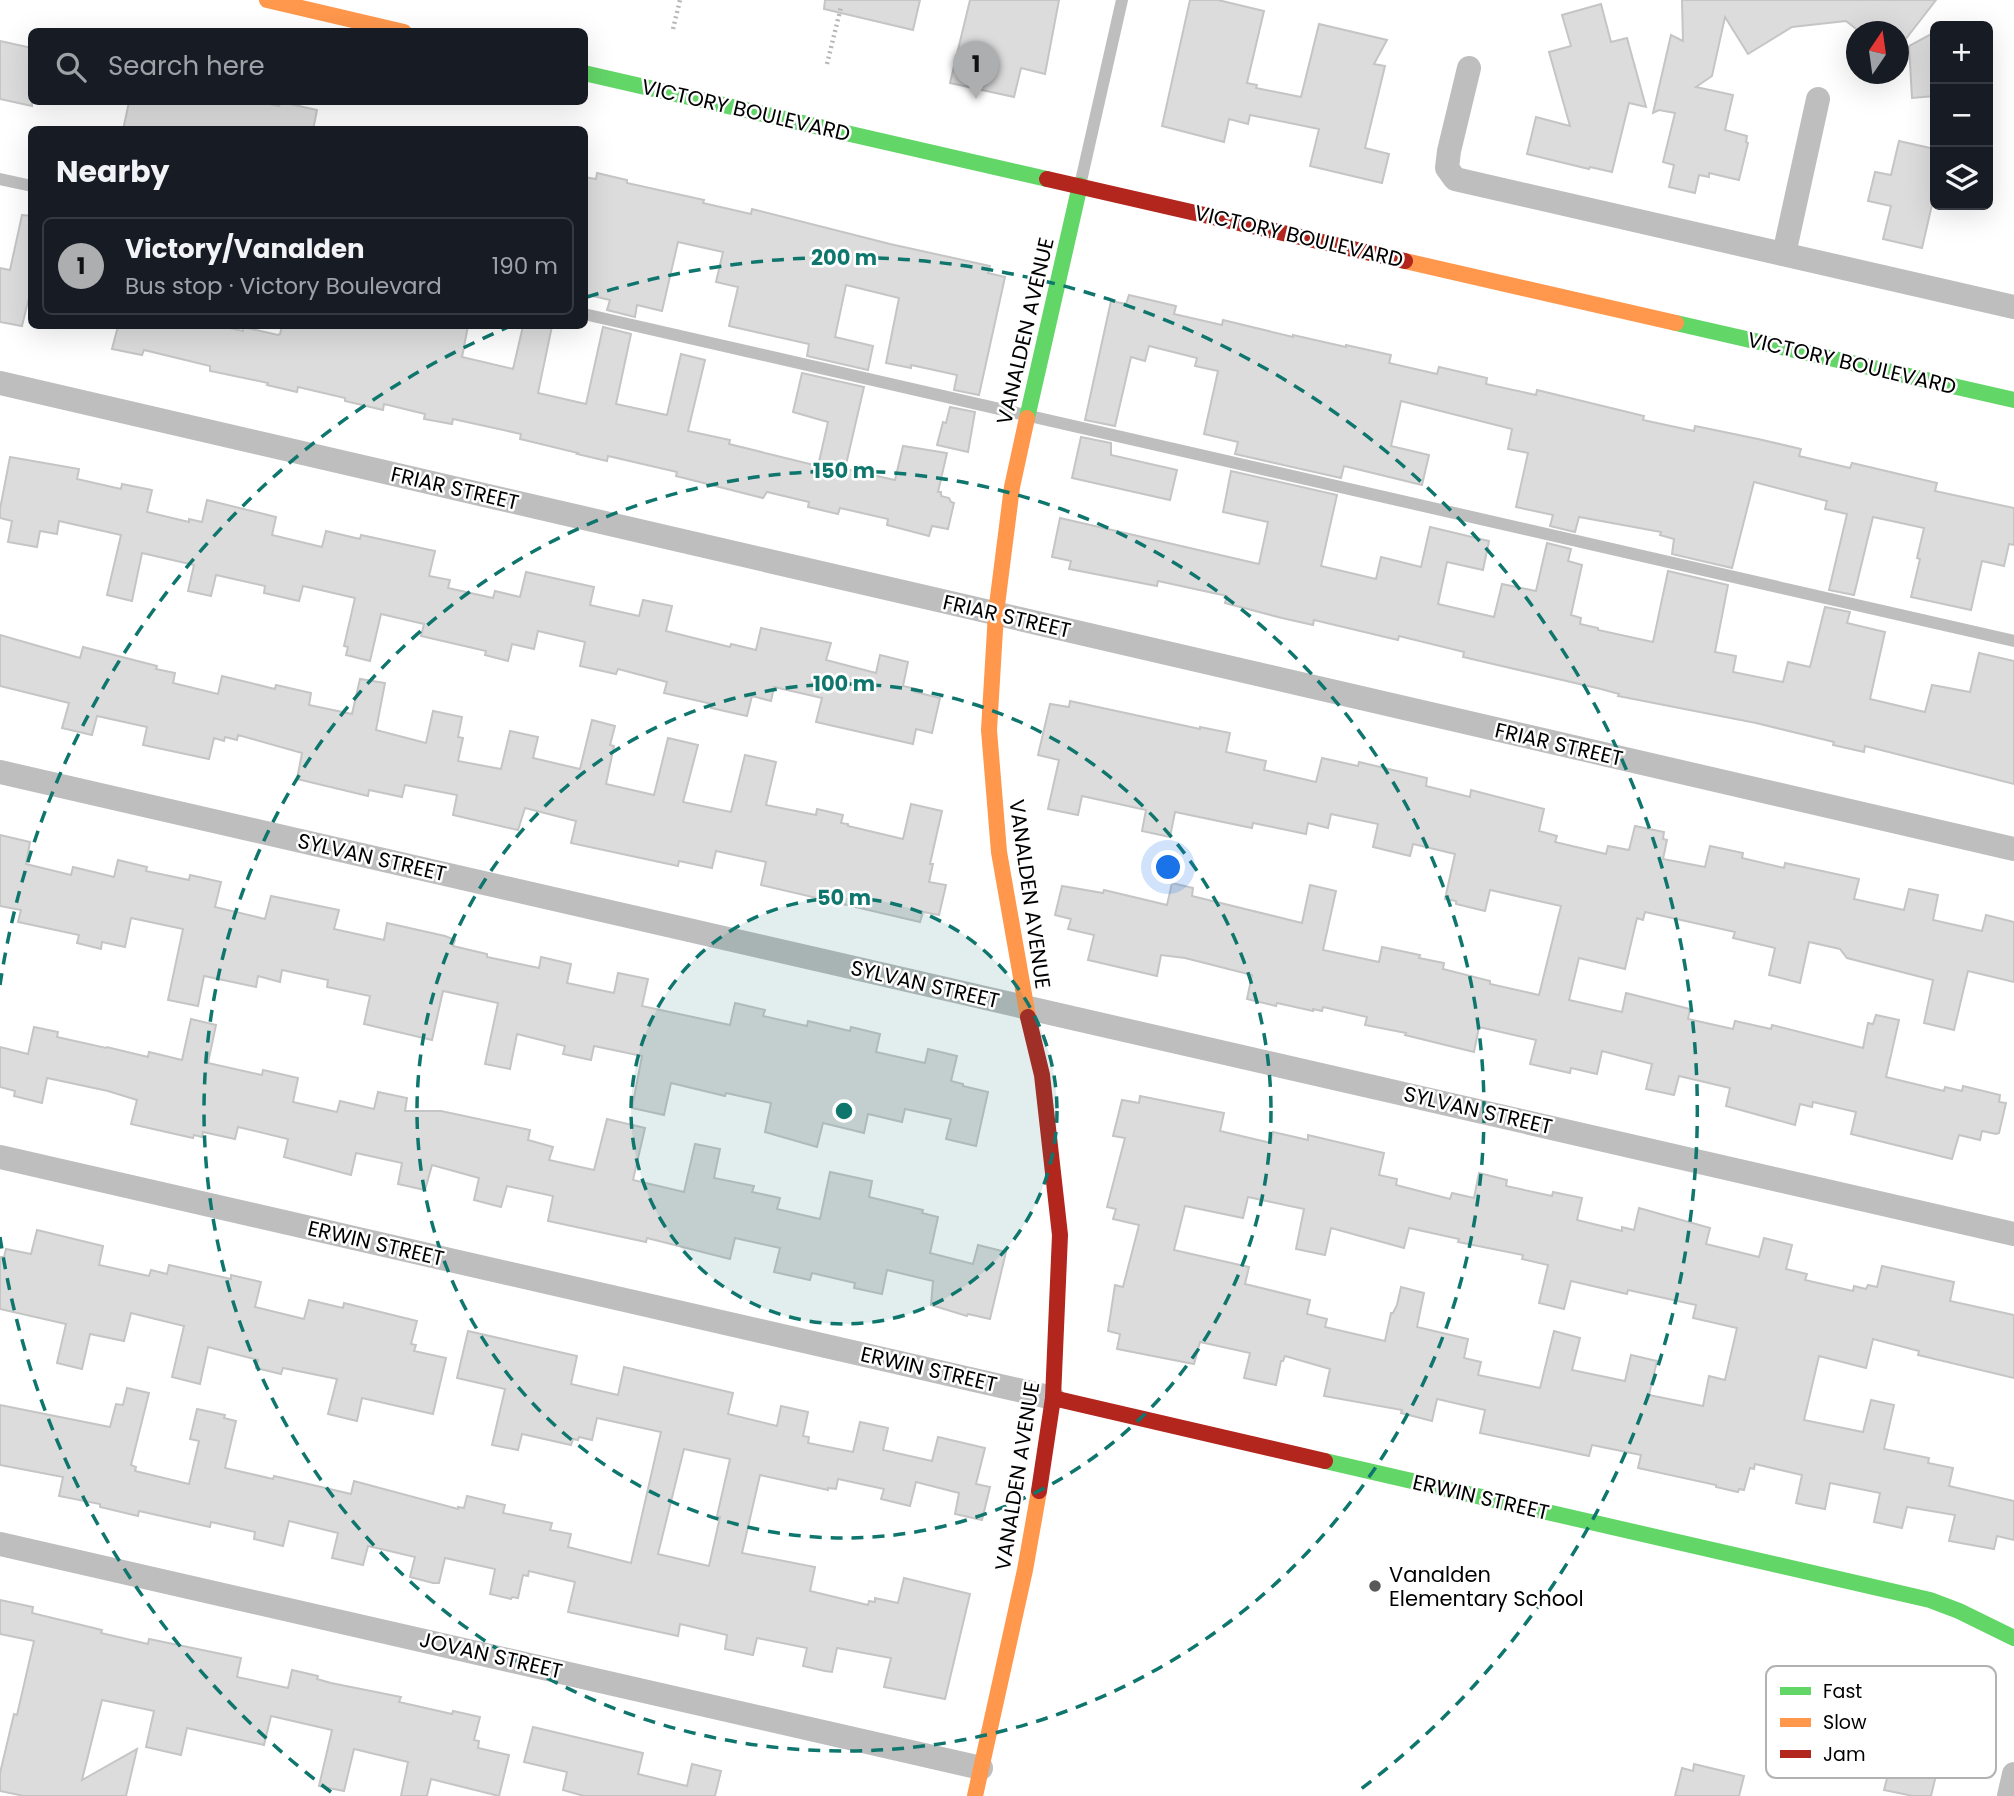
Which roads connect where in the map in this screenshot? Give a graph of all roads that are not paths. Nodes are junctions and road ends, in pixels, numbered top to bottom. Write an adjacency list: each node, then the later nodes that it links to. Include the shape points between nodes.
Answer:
1 (267, 0): 3 (street)
2 (1122, 0): 9 (lane, VANALDEN AVENUE)
3 (387, 28)
4 (1469, 68): 10 (street, via 1449,151 1447,168 1455,179)
5 (588, 74): 9 (street, VICTORY BOULEVARD)
6 (1818, 99): 10 (street)
7 (0, 179): 8 (lane)
8 (28, 185)
9 (1080, 185): 14 (street, VICTORY BOULEVARD); 15 (street, VANALDEN AVENUE)
10 (1784, 254): 11 (street)
11 (2014, 307)
12 (588, 314): 15 (lane)
13 (0, 383): 16 (street, FRIAR STREET)
14 (2014, 400)
15 (1027, 415): 16 (street, VANALDEN AVENUE, via 1012,487); 17 (lane)
16 (996, 613): 19 (street, FRIAR STREET); 20 (street, VANALDEN AVENUE, via 989,730 999,852)
17 (2014, 641)
18 (0, 772): 20 (street, SYLVAN STREET)
19 (2014, 849)
20 (1026, 1008): 22 (street, SYLVAN STREET); 23 (street, VANALDEN AVENUE, via 1042,1076 1060,1235)
21 (0, 1157): 23 (street, ERWIN STREET)
22 (2014, 1234)
23 (1053, 1398): 25 (street, ERWIN STREET, via 1930,1600); 26 (street, VANALDEN AVENUE, via 1025,1570)
24 (0, 1545): 26 (street, JOVAN STREET)
25 (2014, 1638)
26 (981, 1768): 28 (street, VANALDEN AVENUE)
27 (2014, 1774): 29 (street)
28 (975, 1796)
29 (2009, 1796)

